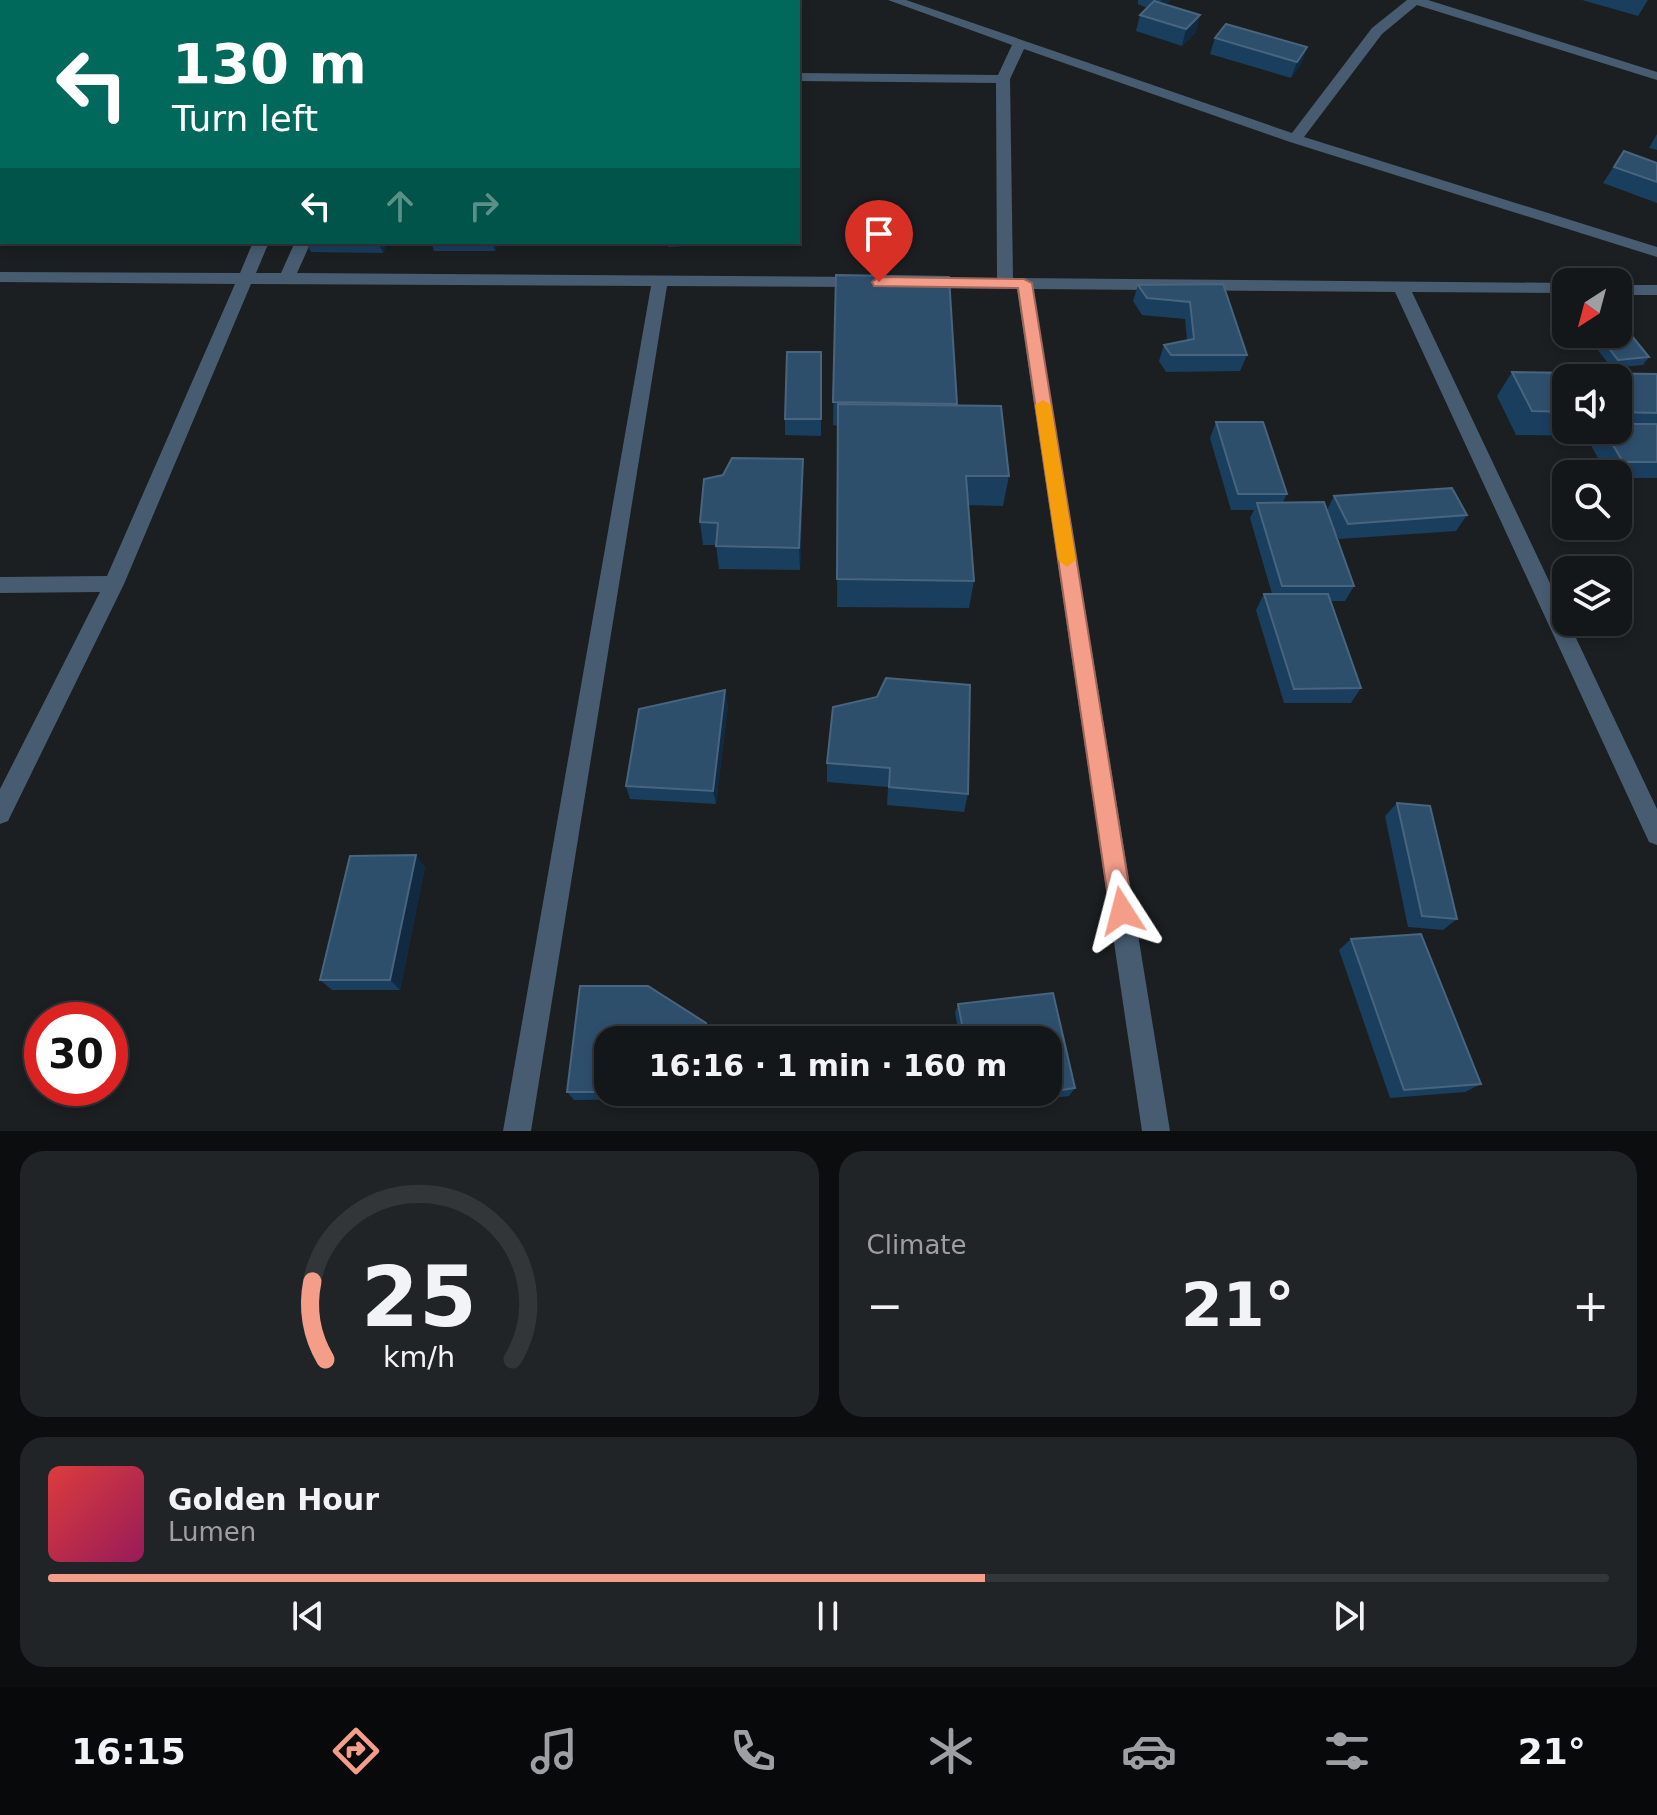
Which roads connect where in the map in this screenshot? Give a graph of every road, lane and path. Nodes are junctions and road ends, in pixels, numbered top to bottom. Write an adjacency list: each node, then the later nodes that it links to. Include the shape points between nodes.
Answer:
1 (894, 0): 2 (street)
2 (1019, 45): 5 (street); 6 (street)
3 (1657, 76): 6 (street, via 1415,0 1377,31)
4 (800, 77): 5 (street)
5 (1003, 79): 16 (street)
6 (1295, 139): 9 (street)
7 (260, 244): 11 (street)
8 (302, 244): 12 (street)
9 (1657, 252)
10 (0, 277): 11 (street)
11 (245, 279): 12 (street); 21 (street)
12 (286, 279): 13 (street)
13 (660, 281): 14 (street); 25 (street)
14 (879, 282)
15 (911, 282): 16 (street)
16 (1015, 283): 17 (street); 26 (street)
17 (1400, 285): 18 (street); 24 (street)
18 (1552, 288)
19 (1632, 290): 20 (street)
20 (1657, 290)
21 (114, 584): 22 (street); 23 (street)
22 (0, 585)
23 (0, 813)
24 (1657, 834)
25 (517, 1131)
26 (1156, 1131)

